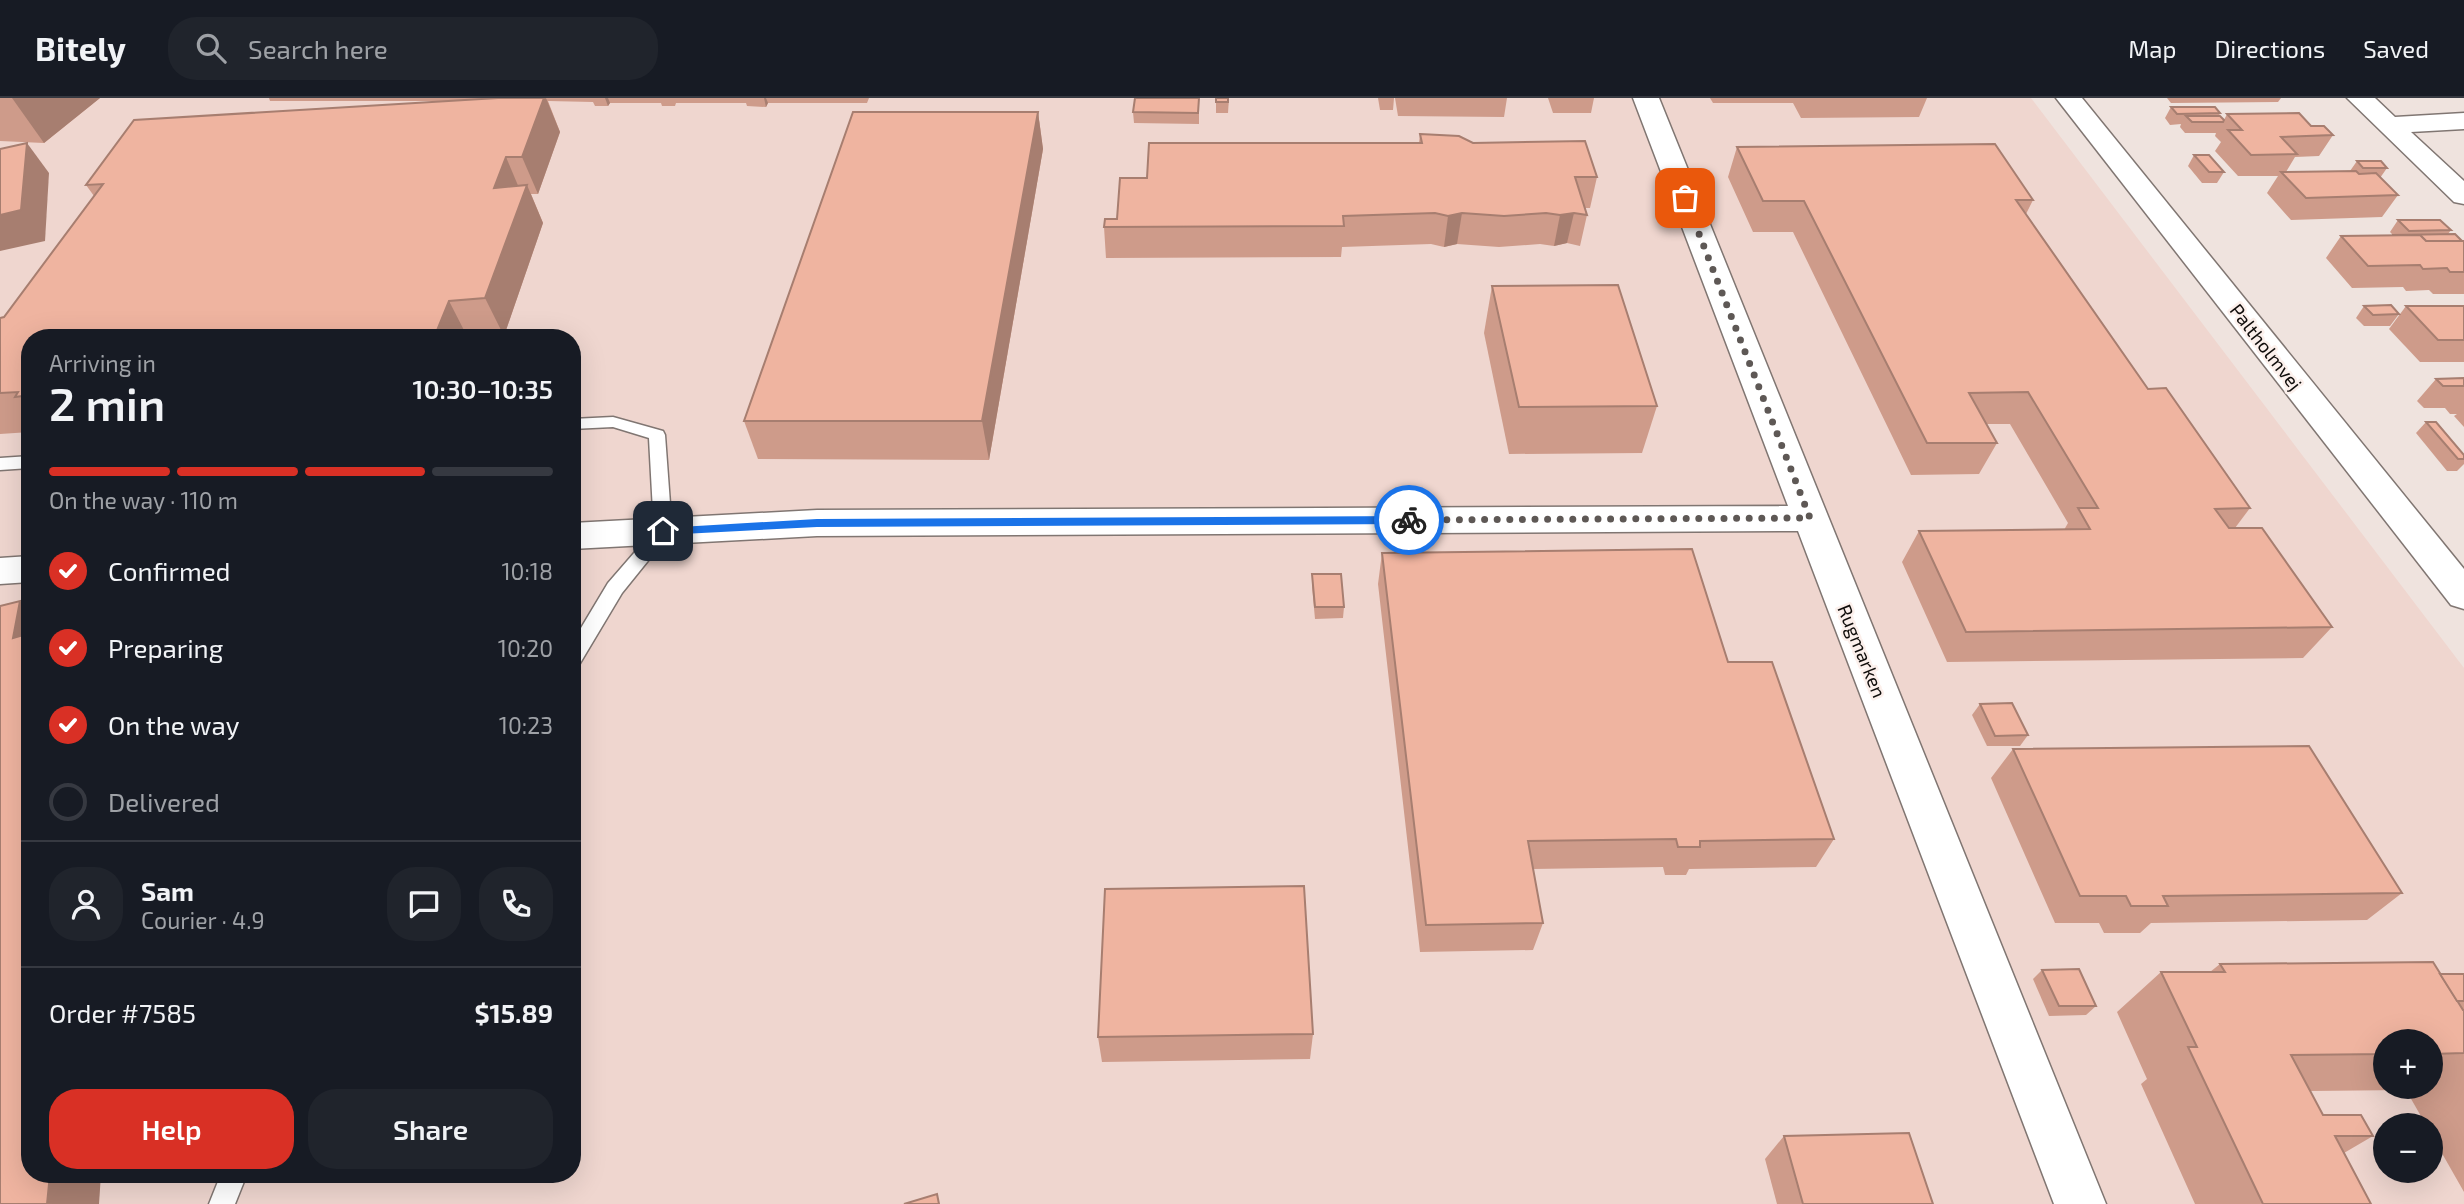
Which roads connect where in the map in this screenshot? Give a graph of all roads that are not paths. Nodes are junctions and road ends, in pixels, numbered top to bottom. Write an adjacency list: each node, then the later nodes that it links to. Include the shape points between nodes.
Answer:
1 (1646, 98): 10 (street, Rugmarken)
2 (2069, 98): 15 (street, Paltholmvej)
3 (2360, 98): 5 (street)
4 (2464, 121): 5 (street)
5 (2388, 125): 6 (street)
6 (2464, 196)
7 (581, 424): 11 (lane, via 612,422 657,435)
8 (21, 463): 9 (lane)
9 (0, 464)
10 (1810, 518): 11 (street, via 817,523); 19 (street, Rugmarken)
11 (663, 531): 12 (street); 16 (lane, via 615,589)
12 (581, 536)
13 (21, 570): 14 (street)
14 (0, 571)
15 (2464, 595)
16 (581, 645)
17 (230, 1183): 18 (lane)
18 (222, 1204)
19 (2080, 1204)

